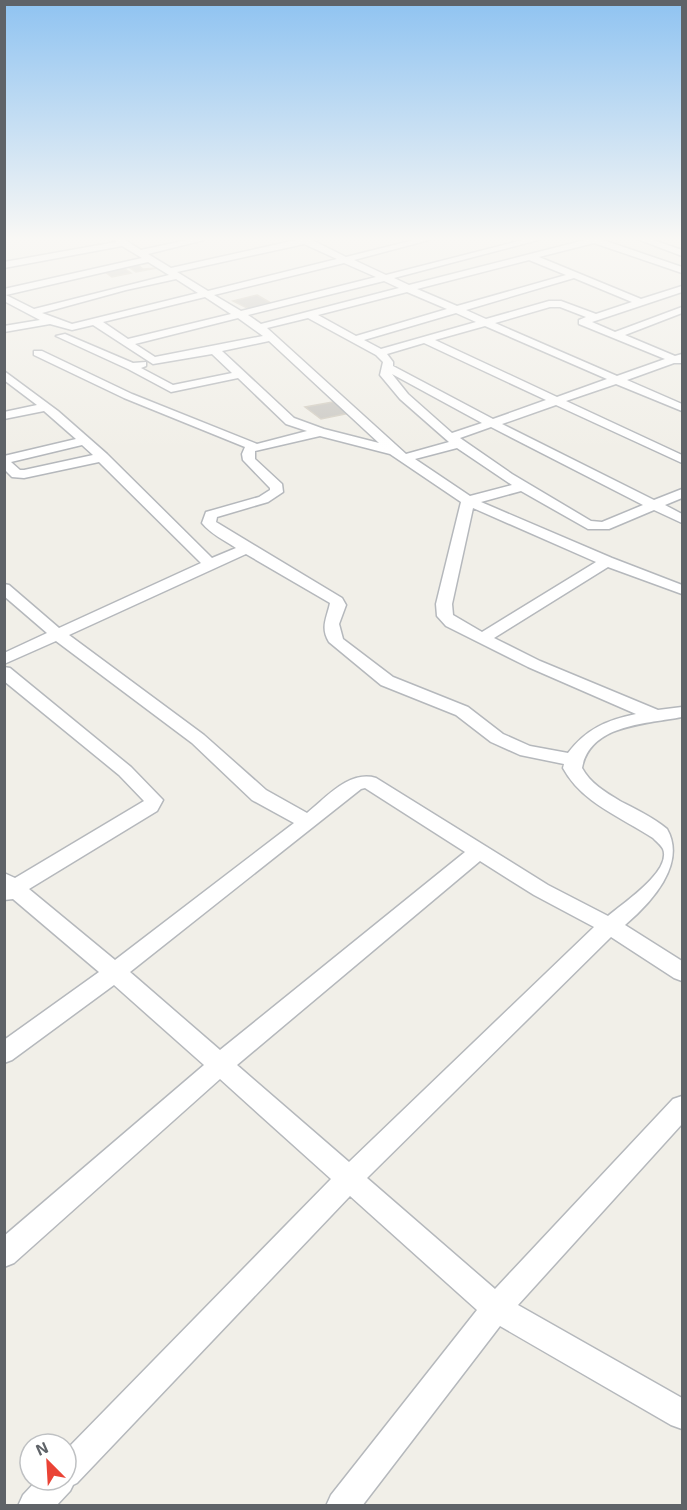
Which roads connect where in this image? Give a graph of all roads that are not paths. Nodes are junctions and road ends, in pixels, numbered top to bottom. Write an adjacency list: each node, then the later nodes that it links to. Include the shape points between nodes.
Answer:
1 (39, 310): 12 (street)
2 (142, 310): 18 (street)
3 (232, 310): 13 (street)
4 (257, 310): 13 (street)
5 (327, 310): 14 (street)
6 (452, 310): 24 (street)
7 (460, 310): 17 (street)
8 (524, 310): 17 (street)
9 (575, 310): 15 (street)
10 (617, 310): 15 (street)
11 (681, 310): 21 (street)
12 (33, 312): 16 (street)
13 (239, 315): 19 (street); 26 (street)
14 (310, 315): 19 (street); 24 (street)
15 (595, 317): 21 (street, via 583,322)
16 (50, 321): 18 (street, via 69,327); 20 (street)
17 (484, 321): 25 (street); 36 (street)
18 (96, 322): 26 (street)
19 (260, 327): 23 (street)
20 (4, 329)
21 (616, 335): 30 (street)
22 (61, 336): 32 (street)
23 (271, 337): 27 (street); 46 (street)
24 (355, 339): 29 (street)
25 (423, 339): 29 (street); 37 (street)
26 (127, 342): 31 (street)
27 (214, 350): 31 (street); 34 (street)
28 (38, 353): 45 (street, via 128,396)
29 (380, 353): 33 (street, via 387,360)
30 (680, 359): 36 (street)
31 (153, 361): 32 (street)
32 (132, 367): 34 (street, via 171,389)
33 (387, 367): 41 (street); 43 (street, via 386,375 394,386)
34 (241, 374): 42 (street, via 290,421)
35 (6, 376): 38 (street)
36 (615, 379): 37 (street); 39 (street)
37 (556, 400): 41 (street); 48 (street)
38 (46, 406): 40 (street); 44 (street)
39 (682, 408)
40 (4, 416)
41 (492, 423): 43 (street); 53 (street)
42 (320, 432): 45 (street); 46 (street)
43 (456, 440): 46 (street); 50 (street)
44 (85, 441): 47 (street); 49 (street)
45 (255, 447): 55 (street, via 248,454 249,460 277,487 275,494 218,511 208,519 216,530)
46 (400, 455): 52 (street)
47 (103, 457): 49 (street, via 24,474 17,474); 57 (street)
48 (682, 459)
49 (4, 461)
50 (524, 486): 52 (street); 53 (street, via 594,527)
51 (682, 493): 53 (street)
52 (468, 501): 56 (street); 61 (street, via 444,604 452,623)
53 (655, 505): 54 (street)
54 (682, 519)
55 (247, 548): 57 (street); 66 (street, via 337,601 329,626 331,634 387,681 462,711 497,738 526,751)
56 (607, 561): 59 (street); 61 (street)
57 (211, 565): 60 (street)
58 (5, 588): 60 (street)
59 (682, 590)
60 (58, 635): 62 (street); 67 (street, via 198,739 259,795)
61 (482, 639): 65 (street)
62 (4, 659)
63 (4, 672): 69 (street, via 125,771 154,800 150,806)
64 (682, 712): 65 (street)
65 (657, 717): 66 (street, via 602,729 585,742)
66 (572, 760): 70 (street, via 580,783 653,827 674,850 674,861 665,877)
67 (308, 822): 68 (street, via 354,785 366,781); 71 (street)
68 (479, 851): 70 (street, via 541,890); 74 (street)
69 (8, 887): 71 (street)
70 (610, 926): 72 (street); 76 (street)
71 (115, 972): 73 (street); 74 (street)
72 (682, 972)
73 (4, 1053)
74 (220, 1064): 76 (street); 77 (street)
75 (682, 1107): 78 (street)
76 (349, 1177): 78 (street); 80 (street)
77 (4, 1254)
78 (496, 1308): 79 (street); 83 (street)
79 (682, 1414)
80 (78, 1459)
81 (47, 1492): 82 (street)
82 (34, 1506)
83 (342, 1506)

